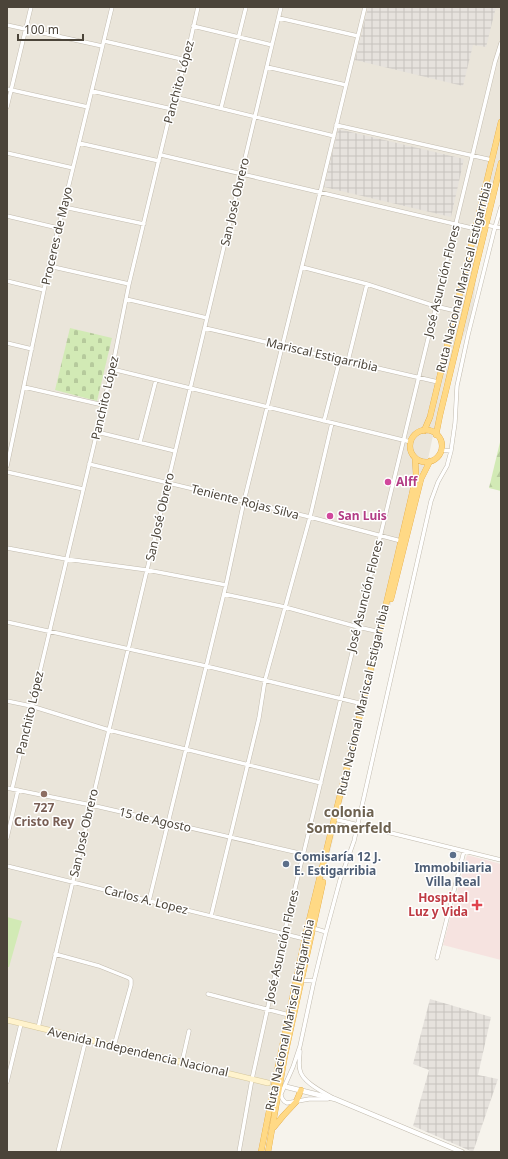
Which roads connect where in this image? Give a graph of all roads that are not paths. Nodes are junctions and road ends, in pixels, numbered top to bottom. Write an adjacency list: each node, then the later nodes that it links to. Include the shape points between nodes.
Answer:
1 (31, 7): 10 (street)
2 (112, 7): 13 (street, Proceres de Mayo)
3 (198, 7): 9 (street, Panchito López)
4 (246, 7): 12 (street)
5 (281, 7): 7 (street, San José Obrero)
6 (365, 7): 11 (street)
7 (279, 18): 11 (street); 15 (street, San José Obrero)
8 (7, 25): 10 (street)
9 (193, 26): 12 (street); 17 (street, Panchito López)
10 (26, 29): 16 (street); 20 (street)
11 (358, 36): 19 (street)
12 (239, 37): 15 (street); 25 (street)
13 (104, 41): 16 (street, Proceres de Mayo); 17 (street)
14 (501, 43): 34 (street, José Asunción Flores)
15 (272, 45): 18 (street, San José Obrero)
16 (102, 46): 21 (street, Proceres de Mayo)
17 (186, 60): 22 (street, Panchito López)
18 (267, 67): 19 (street); 27 (street, San José Obrero)
19 (346, 86): 29 (street)
20 (9, 90): 23 (street); 24 (street)
21 (92, 91): 24 (street, Proceres de Mayo); 26 (street)
22 (174, 96): 25 (street); 26 (street, Panchito López)
23 (7, 107)
24 (88, 107): 31 (street, Proceres de Mayo)
25 (220, 108): 27 (street)
26 (172, 110): 33 (street, Panchito López)
27 (255, 117): 30 (street); 39 (street, San José Obrero)
28 (501, 122): 35 (highway, Ruta Nacional Mariscal Estigarribia)
29 (336, 125): 30 (street); 34 (street)
30 (334, 136): 40 (street)
31 (79, 143): 36 (street); 38 (street, Proceres de Mayo)
32 (7, 153): 38 (street)
33 (160, 155): 36 (street, Panchito López); 39 (street)
34 (472, 156): 35 (street); 45 (street, José Asunción Flores)
35 (492, 160): 50 (highway, Ruta Nacional Mariscal Estigarribia)
36 (159, 161): 44 (street, Panchito López)
37 (501, 163): 46 (highway, Ruta Nacional Mariscal Estigarribia)
38 (73, 168): 41 (street, Proceres de Mayo)
39 (242, 174): 40 (street); 60 (street, San José Obrero)
40 (320, 193): 45 (street); 52 (street)
41 (64, 207): 44 (street); 48 (street, Proceres de Mayo)
42 (501, 207): 47 (street)
43 (7, 216): 48 (street)
44 (144, 224): 54 (street, Panchito López)
45 (456, 224): 50 (street); 58 (street, José Asunción Flores)
46 (486, 225): 47 (street); 79 (highway, Ruta Nacional Mariscal Estigarribia)
47 (495, 227): 49 (street); 85 (street, via 457,386)
48 (58, 228): 51 (street, Proceres de Mayo)
49 (501, 228)
50 (476, 229): 59 (highway, Ruta Nacional Mariscal Estigarribia)
51 (49, 266): 54 (street); 56 (street, Proceres de Mayo)
52 (302, 267): 55 (street); 63 (street)
53 (7, 281): 56 (street)
54 (129, 284): 57 (street, Panchito López)
55 (367, 284): 58 (street); 66 (street)
56 (44, 290): 64 (street, Proceres de Mayo)
57 (126, 299): 60 (street); 67 (street, Panchito López)
58 (435, 306): 59 (street); 68 (street, José Asunción Flores)
59 (456, 310): 70 (highway, Ruta Nacional Mariscal Estigarribia)
60 (207, 318): 61 (street, San José Obrero)
61 (205, 328): 63 (street, Mariscal Estigarribia); 72 (street, San José Obrero)
62 (7, 343): 64 (street)
63 (282, 346): 65 (street, Mariscal Estigarribia); 74 (street)
64 (32, 349): 71 (street, Proceres de Mayo)
65 (340, 359): 66 (street, Mariscal Estigarribia); 75 (street)
66 (348, 361): 68 (street, Mariscal Estigarribia)
67 (112, 369): 69 (street); 73 (street, Panchito López)
68 (418, 377): 70 (street, Mariscal Estigarribia); 80 (street, José Asunción Flores)
69 (156, 380): 72 (street); 81 (street)
70 (438, 382): 77 (highway, Ruta Nacional Mariscal Estigarribia)
71 (24, 387): 73 (street); 89 (street, Proceres de Mayo)
72 (190, 388): 74 (street); 84 (street, San José Obrero)
73 (103, 405): 78 (street, Panchito López)
74 (267, 407): 75 (street); 93 (street)
75 (324, 421): 76 (street)
76 (332, 423): 80 (street); 94 (street)
77 (424, 431): 79 (highway); 82 (highway, via 416,434)
78 (97, 432): 81 (street); 88 (street, Panchito López)
79 (436, 435): 83 (highway, via 441,442)
80 (403, 440): 82 (street); 95 (street, José Asunción Flores)
81 (140, 442): 84 (street)
82 (411, 442): 86 (highway, via 411,452)
83 (441, 450): 85 (street); 87 (highway, via 437,457)
84 (175, 451): 91 (street, San José Obrero)
85 (451, 451): 124 (street, via 431,501)
86 (416, 458): 87 (highway, via 422,462); 96 (highway, Ruta Nacional Mariscal Estigarribia, via 416,474)
87 (430, 461): 122 (highway, Ruta Nacional Mariscal Estigarribia, via 421,479)
88 (89, 464): 91 (street, Teniente Rojas Silva); 92 (street, Panchito López)
89 (7, 466)
90 (7, 472): 92 (street)
91 (168, 483): 93 (street, Teniente Rojas Silva); 99 (street, San José Obrero)
92 (83, 489): 98 (street, Panchito López)
93 (244, 502): 94 (street, Teniente Rojas Silva); 100 (street)
94 (310, 517): 95 (street, Teniente Rojas Silva); 102 (street)
95 (380, 536): 96 (street, Teniente Rojas Silva); 104 (street, José Asunción Flores)
96 (402, 541): 106 (highway, Ruta Nacional Mariscal Estigarribia)
97 (7, 548): 98 (street)
98 (66, 559): 99 (street); 105 (street, Panchito López)
99 (147, 570): 100 (street); 107 (street, San José Obrero)
100 (226, 585): 101 (street)
101 (224, 594): 102 (street); 108 (street)
102 (285, 607): 104 (street); 109 (street)
103 (7, 622): 105 (street)
104 (358, 627): 106 (street); 110 (street, José Asunción Flores)
105 (49, 632): 107 (street); 113 (street, Panchito López)
106 (380, 632): 112 (highway, Ruta Nacional Mariscal Estigarribia)
107 (128, 649): 108 (street); 114 (street, San José Obrero)
108 (206, 666): 109 (street); 115 (street)
109 (265, 680): 110 (street); 116 (street, via 259,718)
110 (341, 698): 112 (street); 117 (street, José Asunción Flores)
111 (7, 701): 113 (street)
112 (363, 704): 129 (highway, Ruta Nacional Mariscal Estigarribia)
113 (31, 706): 114 (street); 119 (street, Panchito López)
114 (109, 730): 115 (street); 121 (street, San José Obrero)
115 (186, 750): 116 (street); 123 (street)
116 (247, 765): 117 (street); 125 (street)
117 (321, 782): 128 (street, José Asunción Flores)
118 (7, 788): 119 (street, 15 de Agosto)
119 (12, 789): 120 (street, 15 de Agosto)
120 (18, 790): 121 (street, 15 de Agosto); 126 (street)
121 (91, 805): 123 (street, 15 de Agosto); 132 (street, San José Obrero)
122 (338, 820): 124 (street); 135 (highway, Ruta Nacional Mariscal Estigarribia)
123 (168, 823): 125 (street, 15 de Agosto); 133 (street)
124 (357, 826): 127 (street); 136 (street)
125 (230, 837): 128 (street, 15 de Agosto); 134 (street)
126 (7, 838)
127 (464, 851): 130 (street); 140 (street)
128 (303, 854): 129 (street, 15 de Agosto); 137 (street, José Asunción Flores)
129 (325, 859): 138 (highway, Ruta Nacional Mariscal Estigarribia)
130 (501, 860)
131 (7, 866): 132 (street, Carlos A. Lopez)
132 (73, 882): 133 (street, Carlos A. Lopez); 139 (street, San José Obrero)
133 (149, 901): 134 (street, Carlos A. Lopez)
134 (211, 916): 137 (street, Carlos A. Lopez)
135 (313, 928): 136 (street); 141 (highway, Ruta Nacional Mariscal Estigarribia)
136 (326, 932): 142 (street)
137 (284, 934): 138 (street, Carlos A. Lopez); 144 (street, José Asunción Flores)
138 (305, 940): 145 (highway, Ruta Nacional Mariscal Estigarribia)
139 (55, 954): 148 (street, San José Obrero); 151 (street, via 99,966 131,980)
140 (437, 958)
141 (301, 980): 142 (street); 161 (highway, Ruta Nacional Mariscal Estigarribia)
142 (314, 981): 152 (street)
143 (208, 994): 144 (street)
144 (267, 1009): 145 (street); 154 (street, José Asunción Flores)
145 (289, 1015): 164 (highway, Ruta Nacional Mariscal Estigarribia)
146 (7, 1020): 147 (main road, Avenida Independencia Nacional)
147 (21, 1024): 148 (main road, Avenida Independencia Nacional); 155 (street)
148 (38, 1028): 150 (main road, Avenida Independencia Nacional)
149 (189, 1032): 153 (street)
150 (86, 1039): 151 (main road, Avenida Independencia Nacional); 162 (street)
151 (114, 1046): 153 (main road, Avenida Independencia Nacional)
152 (300, 1046): 159 (street, via 300,1070 304,1078); 160 (street, via 281,1094 283,1102)
153 (182, 1062): 154 (main road, Avenida Independencia Nacional)
154 (252, 1079): 156 (main road, Avenida Independencia Nacional); 163 (street, José Asunción Flores)
155 (7, 1082)
156 (268, 1083)
157 (287, 1087): 158 (street)
158 (301, 1090): 159 (street); 160 (highway)
159 (335, 1099): 160 (street); 166 (street)
160 (296, 1102): 161 (highway, via 278,1121)
161 (271, 1135): 165 (highway, Ruta Nacional Mariscal Estigarribia)
162 (58, 1152)
163 (239, 1152)
164 (261, 1152)
165 (268, 1152)
166 (462, 1152)

